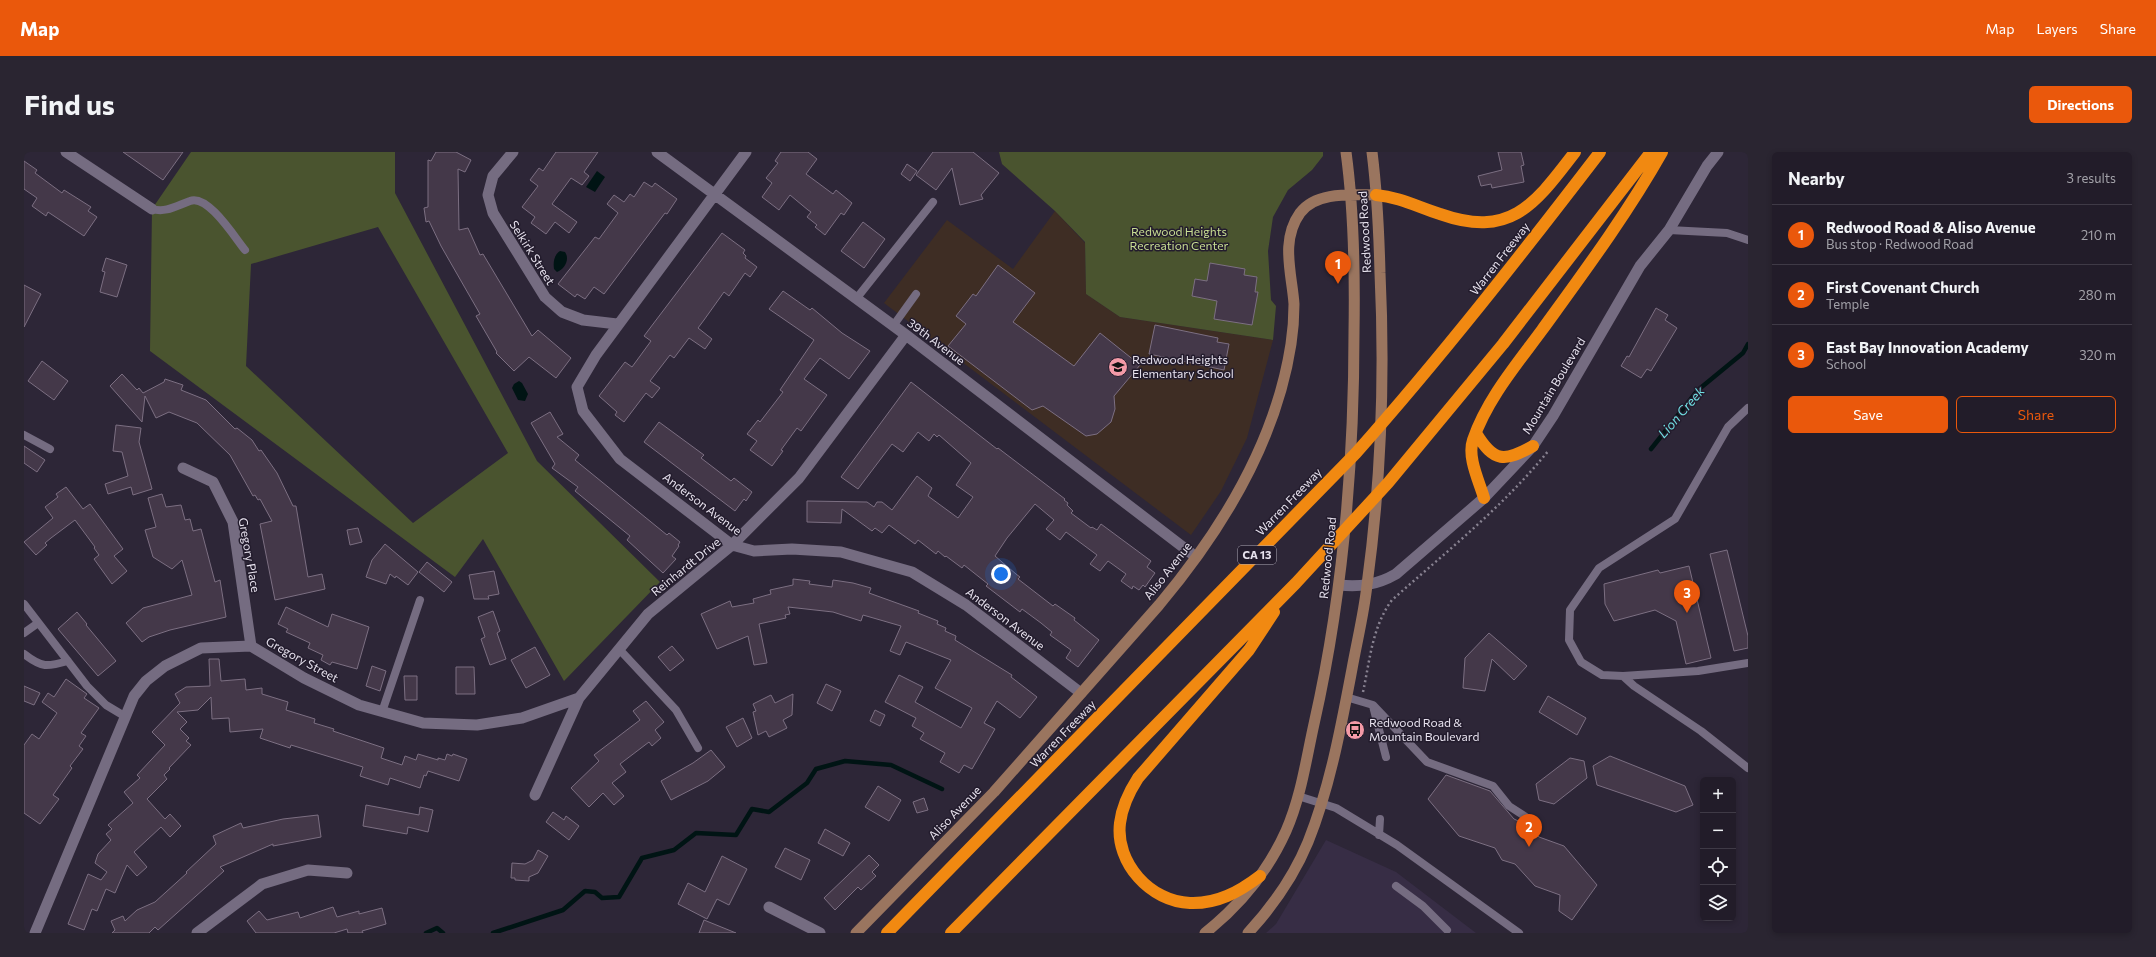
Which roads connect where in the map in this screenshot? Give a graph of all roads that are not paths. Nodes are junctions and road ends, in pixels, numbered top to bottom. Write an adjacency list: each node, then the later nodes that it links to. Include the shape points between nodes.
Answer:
1 (66, 152): 16 (street)
2 (513, 152): 22 (street, Selkirk Street, via 494,176 488,195 493,214 545,297 562,312 583,320)
3 (656, 152): 12 (street, 39th Avenue)
4 (746, 152): 12 (street)
5 (1346, 152): 13 (main road, Redwood Road)
6 (1372, 152): 14 (main road, Redwood Road)
7 (1575, 152): 14 (highway, via 1535,200 1514,214 1490,222 1467,222 1396,197)
8 (1600, 152): 71 (highway, Warren Freeway / CA 13, via 1419,383 1356,453)
9 (1651, 152): 34 (highway, via 1450,410)
10 (1662, 152): 26 (highway, via 1595,256 1498,391)
11 (1718, 152): 17 (street, Mountain Boulevard)
12 (714, 194): 21 (street, 39th Avenue); 22 (street)
13 (1350, 195): 14 (main road, Aliso Avenue); 33 (main road, Aliso Avenue, via 1314,201 1300,212 1295,220 1288,249 1294,305 1291,345 1275,406 1265,436 1236,498 1219,527); 36 (main road, Redwood Road, via 1355,301 1353,408)
14 (1376, 195): 35 (main road, Redwood Road, via 1382,374 1379,478)
15 (933, 202): 21 (lane)
16 (152, 209): 19 (lane, via 162,212 192,200 207,205)
17 (1669, 230): 18 (lane, via 1727,233); 28 (street, Mountain Boulevard, via 1640,266)
18 (1748, 240)
19 (245, 250)
20 (916, 294): 23 (lane)
21 (856, 299): 23 (street, 39th Avenue)
22 (617, 324): 32 (street, Anderson Avenue, via 577,387 583,411 620,459)
23 (893, 326): 24 (street, 39th Avenue)
24 (906, 335): 32 (street, Reinhardt Drive, via 799,478); 33 (street, 39th Avenue)
25 (1748, 408): 46 (lane, via 1728,427 1675,519 1599,568 1570,610 1569,640 1581,662 1602,675)
26 (1476, 434): 28 (highway, via 1498,457 1517,455); 31 (highway, via 1472,453)
27 (24, 435): 29 (lane)
28 (1533, 446): 31 (street, Mountain Boulevard)
29 (50, 449)
30 (183, 468): 41 (street, Gregory Place, via 213,482 233,522)
31 (1484, 498): 35 (street, Mountain Boulevard, via 1396,574 1383,582)
32 (732, 545): 42 (street, Reinhardt Drive, via 648,614); 47 (street, Anderson Avenue, via 754,552 792,549 841,552 912,572 966,605)
33 (1196, 557): 47 (main road, Aliso Avenue, via 1180,580)
34 (1296, 583): 63 (highway, via 1249,650 1138,778 1128,794 1119,825 1125,856 1132,869 1147,886 1171,900 1191,903 1220,899 1243,889); 72 (highway)
35 (1365, 583): 36 (street, Mountain Boulevard); 48 (main road, Redwood Road)
36 (1339, 585): 57 (main road, Redwood Road, via 1320,698)
37 (420, 600): 51 (lane)
38 (24, 604): 39 (lane)
39 (38, 622): 40 (lane); 44 (lane)
40 (24, 633)
41 (250, 646): 51 (street, Gregory Street, via 304,678 358,705); 52 (street, Gregory Street, via 202,648 165,666 134,696)
42 (619, 649): 49 (street, Reinhardt Drive); 53 (lane, via 676,710)
43 (24, 654): 44 (lane, via 48,667)
44 (68, 661): 52 (lane, via 106,705)
45 (1748, 664): 46 (lane, via 1698,671)
46 (1623, 676): 55 (lane)
47 (1081, 693): 70 (main road, Aliso Avenue, via 994,792)
48 (1346, 697): 50 (lane); 58 (main road, Redwood Road)
49 (579, 698): 51 (street, Gregory Street, via 522,718 477,725 424,723); 56 (street, Reinhardt Drive)
50 (1373, 705): 54 (lane); 60 (lane, via 1427,762 1492,786 1509,806)
51 (382, 712)
52 (126, 717): 67 (street, Gregory Street)
53 (698, 748)
54 (1386, 757)
55 (1748, 768)
56 (535, 795)
57 (1298, 796): 58 (lane); 63 (main road, Redwood Road, via 1285,833)
58 (1321, 803): 61 (lane, via 1336,808); 74 (main road, Redwood Road, via 1308,842 1280,895)
59 (1380, 819): 61 (lane)
60 (1532, 821)
61 (1380, 835): 75 (lane)
62 (347, 873): 68 (street, via 308,870 262,884)
63 (1260, 876): 73 (main road, Redwood Road, via 1227,914)
64 (1396, 886): 66 (lane, via 1423,906)
65 (769, 907): 69 (street)
66 (1447, 930)
67 (35, 933)
68 (197, 933)
69 (820, 933)
70 (856, 933)
71 (887, 933)
72 (950, 933)
73 (1205, 933)
74 (1248, 933)
75 (1519, 933)

